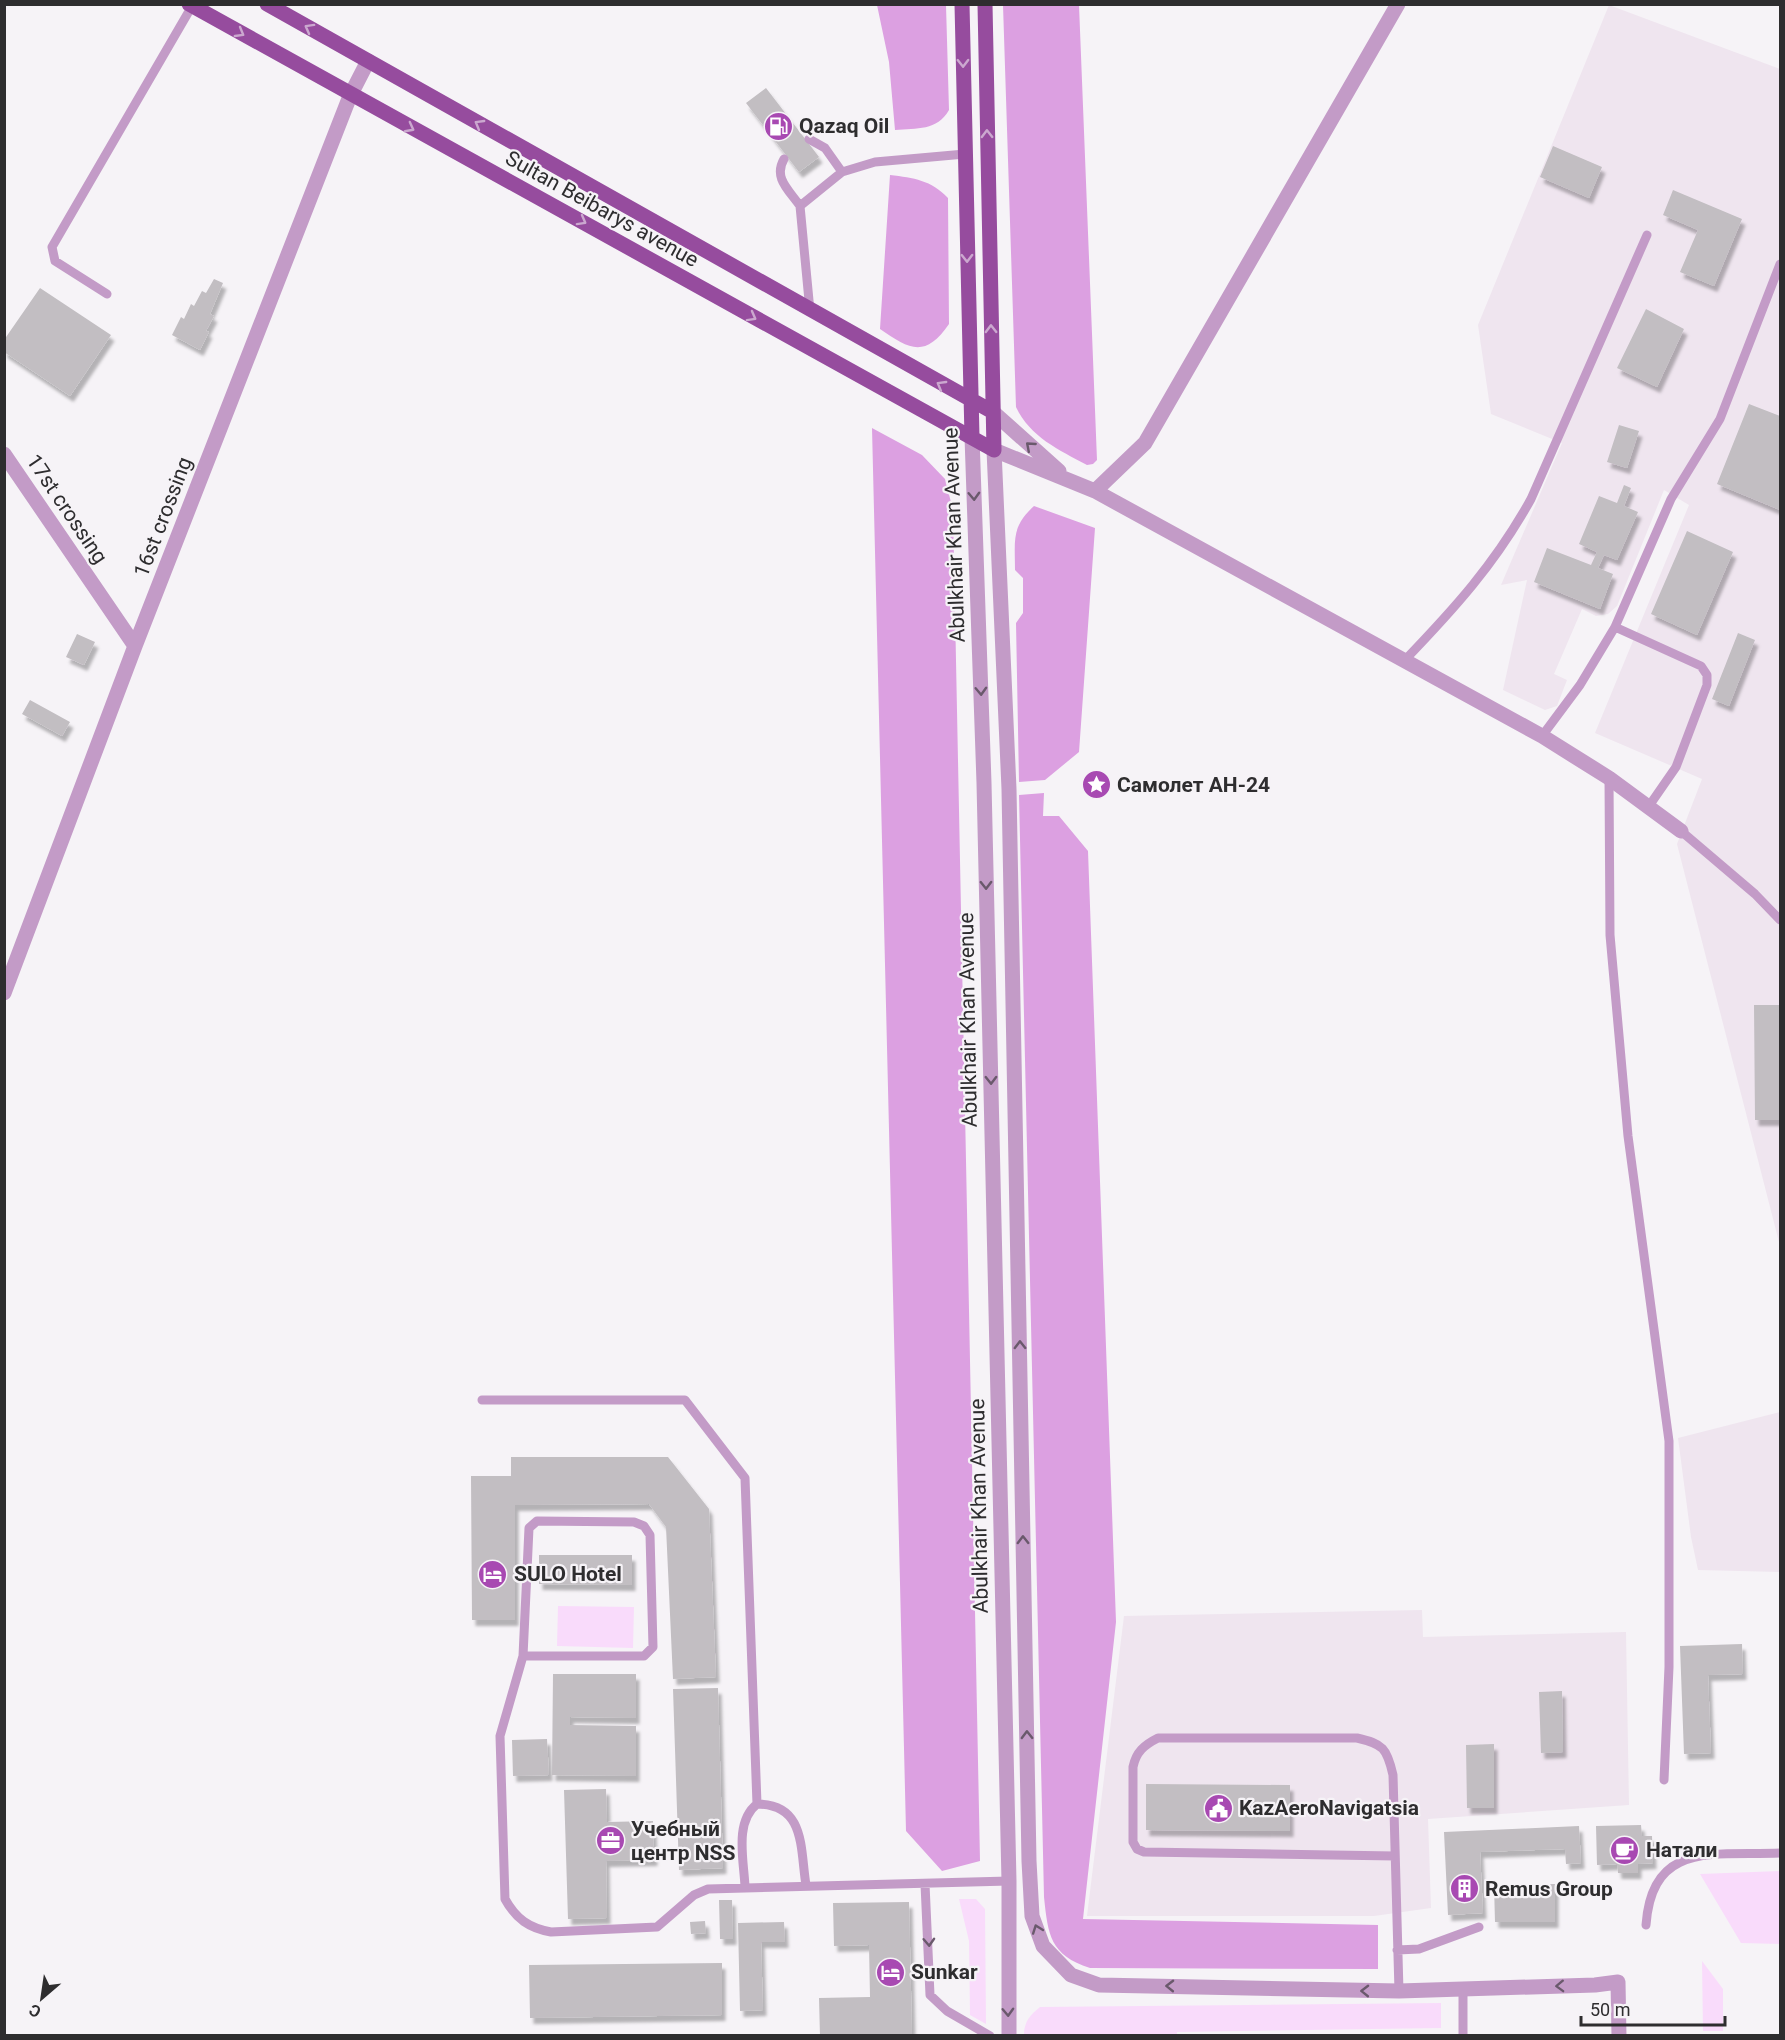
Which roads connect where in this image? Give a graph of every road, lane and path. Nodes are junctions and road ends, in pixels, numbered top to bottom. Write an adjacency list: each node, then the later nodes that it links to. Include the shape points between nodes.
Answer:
1 (267, 4): 6 (main road, Sultan Beibarys avenue, one-way to 1)
2 (962, 4): 9 (main road, Abulkhair Khan Avenue, one-way to 9)
3 (984, 4): 18 (main road, Abulkhair Khan Avenue, one-way to 3)
4 (1398, 4): 23 (street, via 1145,443)
5 (190, 5): 7 (main road, Sultan Beibarys avenue, one-way to 7); 15 (lane, via 52,246 55,261)
6 (368, 61): 7 (street, 16st crossing); 16 (main road, Sultan Beibarys avenue, one-way to 6)
7 (350, 96): 19 (main road, Sultan Beibarys avenue, one-way to 19); 25 (street, 16st crossing)
8 (809, 139): 11 (lane, via 825,148)
9 (965, 154): 11 (lane, via 875,162); 17 (main road, Abulkhair Khan Avenue, one-way to 17)
10 (784, 159): 12 (lane, via 779,167 780,178)
11 (842, 172): 12 (lane)
12 (800, 206): 16 (lane)
13 (1647, 236): 26 (lane, via 1511,536 1462,599)
14 (1780, 264): 24 (lane, via 1720,419 1671,499)
15 (106, 294)
16 (810, 311): 17 (main road, Sultan Beibarys avenue, one-way to 16)
17 (970, 402): 18 (main road, Sultan Beibarys avenue); 19 (main road, Abulkhair Khan Avenue)
18 (993, 412): 20 (main road, Abulkhair Khan Avenue); 22 (street, one-way to 18)
19 (972, 437): 20 (main road, Sultan Beibarys avenue); 39 (street, Abulkhair Khan Avenue, one-way to 39, via 984,771)
20 (994, 450): 22 (street); 47 (street, Abulkhair Khan Avenue, one-way to 20, via 1099,1985 1071,1975 1043,1946 1032,1917 1010,789)
21 (4, 454): 25 (street, 17st crossing)
22 (1068, 479): 23 (street)
23 (1095, 491): 26 (street)
24 (1615, 627): 27 (lane, via 1580,685); 29 (lane, via 1701,666 1707,675 1707,685 1676,767)
25 (135, 646): 32 (street, 16st crossing)
26 (1403, 662): 27 (street)
27 (1542, 736): 28 (street)
28 (1609, 778): 29 (street); 35 (lane, via 1610,935 1628,1136 1669,1441 1671,1588)
29 (1649, 806): 30 (street)
30 (1681, 831): 31 (lane)
31 (1780, 920)
32 (4, 993)
33 (482, 1400): 36 (lane, via 685,1400 745,1478)
34 (523, 1656): 34 (lane, via 529,1528 537,1521 634,1522 644,1526 650,1535 653,1647 644,1656); 42 (lane, via 501,1736 505,1899 512,1912 535,1929 551,1932 657,1927 694,1895 708,1889)
35 (1664, 1780)
36 (757, 1804): 41 (lane, via 774,1804 797,1825); 42 (lane, via 748,1811 743,1823)
37 (1780, 1853): 43 (lane, via 1688,1858 1673,1865 1652,1889)
38 (1395, 1856): 38 (lane, via 1393,1775 1389,1756 1380,1745 1357,1738 1158,1738 1135,1756 1133,1842 1144,1852); 45 (lane)
39 (1009, 1881): 40 (lane); 49 (street, Abulkhair Khan Avenue, one-way to 49)
40 (925, 1884): 41 (lane); 48 (lane, one-way to 48, via 930,1995 947,2011)
41 (806, 1886): 42 (lane)
42 (746, 1887)
43 (1646, 1925)
44 (1479, 1927): 45 (lane, via 1419,1949)
45 (1397, 1950): 47 (lane)
46 (1463, 1989): 47 (street); 50 (lane); 51 (street, one-way to 46, via 1618,1982)
47 (1399, 1991)
48 (990, 2036)
49 (1009, 2036)
50 (1463, 2036)
51 (1619, 2036)

